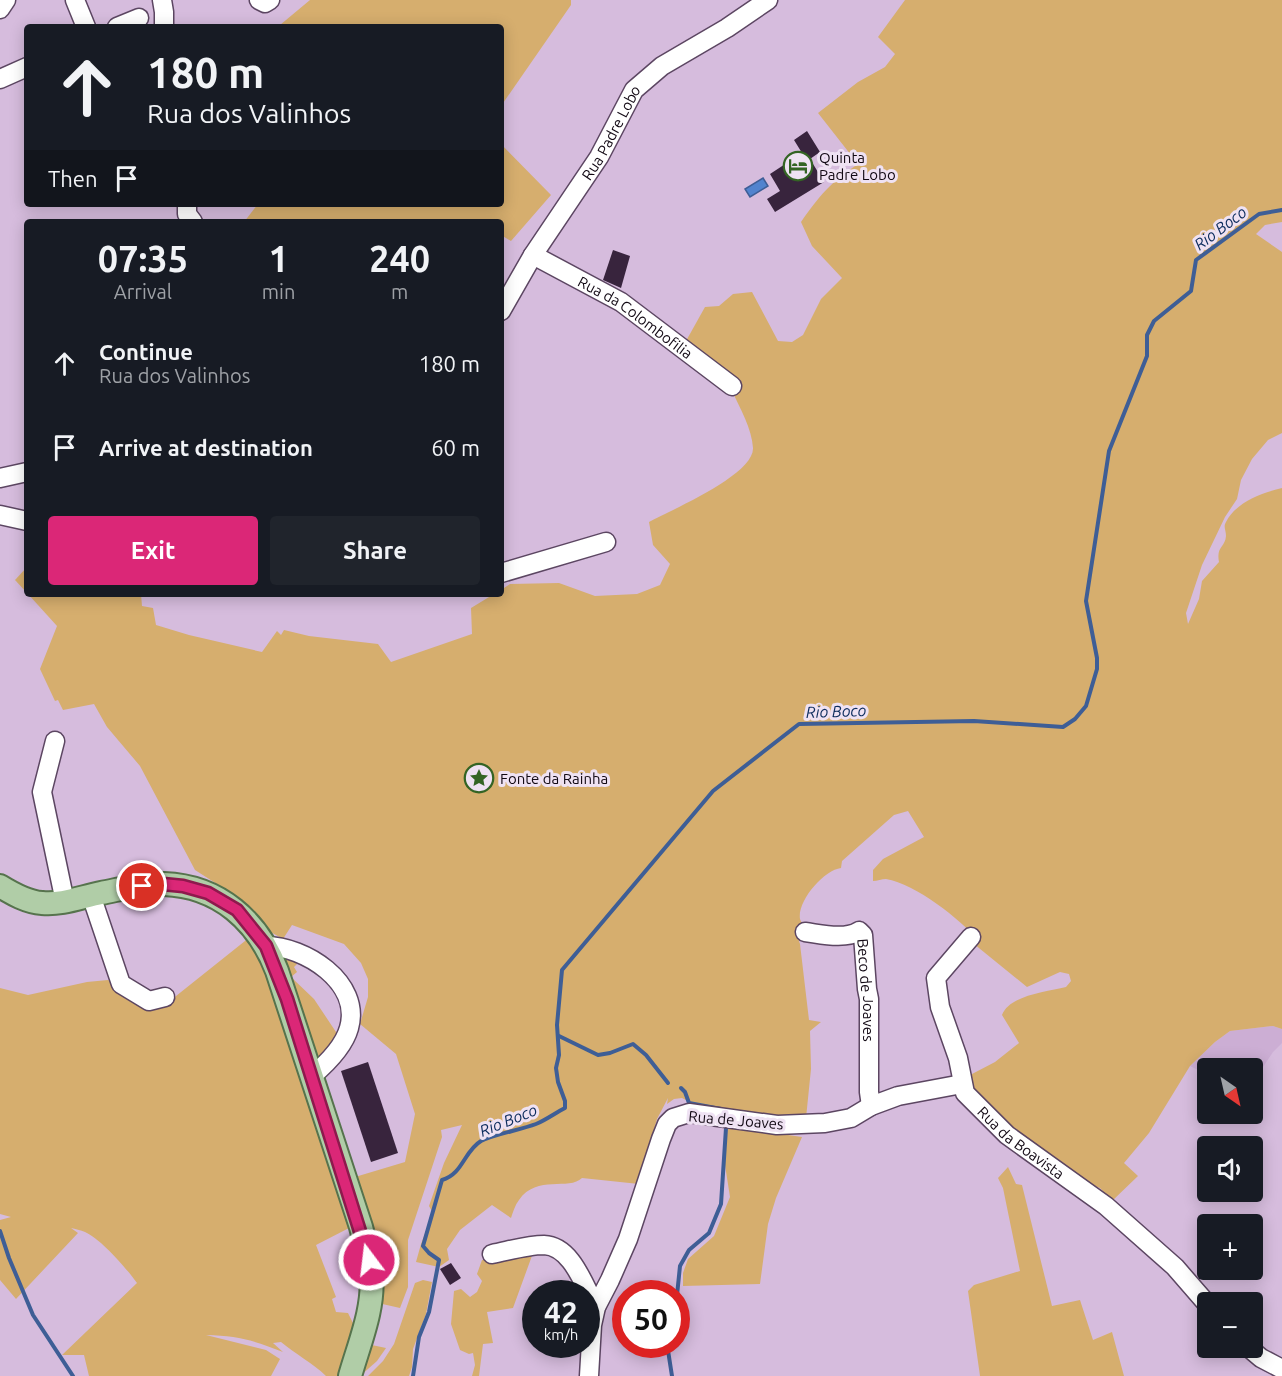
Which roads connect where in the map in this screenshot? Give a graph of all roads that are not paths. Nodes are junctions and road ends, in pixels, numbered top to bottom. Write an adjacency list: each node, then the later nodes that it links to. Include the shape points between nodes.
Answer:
1 (6, 0): 7 (street)
2 (75, 0): 9 (street)
3 (162, 0): 11 (street)
4 (259, 0): 5 (street)
5 (270, 0)
6 (768, 0): 14 (street, Rua Padre Lobo, via 662,66 634,90 599,157)
7 (0, 9)
8 (139, 18): 10 (street)
9 (85, 24)
10 (124, 24)
11 (164, 24)
12 (24, 68): 13 (street)
13 (0, 79)
14 (533, 255): 15 (street, Rua Padre Lobo); 16 (street, Rua da Colombofilia, via 621,302)
15 (504, 306)
16 (732, 386)
17 (24, 473): 18 (street)
18 (0, 478)
19 (0, 515): 20 (street)
20 (24, 520)
21 (606, 542): 22 (street)
22 (504, 572)
23 (55, 741): 26 (street, via 42,792)
24 (0, 886): 26 (main road, via 36,903)
25 (91, 895): 26 (main road); 29 (main road, via 163,884 208,893 237,910); 30 (street, via 121,984 149,1000)
26 (65, 902)
27 (805, 932): 33 (street, Beco de Joaves, via 844,936 859,931 863,935)
28 (971, 937): 32 (street, Rua da Boavista, via 936,978 940,1007)
29 (266, 946): 31 (main road); 31 (street, via 282,946 316,962 334,976 346,997 348,1030)
30 (165, 997)
31 (312, 1076): 41 (main road, via 363,1234 372,1275 370,1303)
32 (962, 1084): 33 (street, Rua de Joaves, via 898,1096); 36 (street, Rua da Boavista, via 965,1093 1007,1135 1106,1206 1175,1267)
33 (872, 1106): 37 (street, Rua de Joaves, via 850,1118 802,1125 688,1113 673,1119 667,1124 628,1239)
34 (492, 1254): 35 (street, via 543,1245 559,1248)
35 (582, 1280)
36 (1197, 1292)
37 (600, 1299)
38 (590, 1358): 42 (street, Rua de Joaves)
39 (1261, 1358): 40 (street)
40 (1282, 1369)
41 (350, 1376)
42 (589, 1376)

